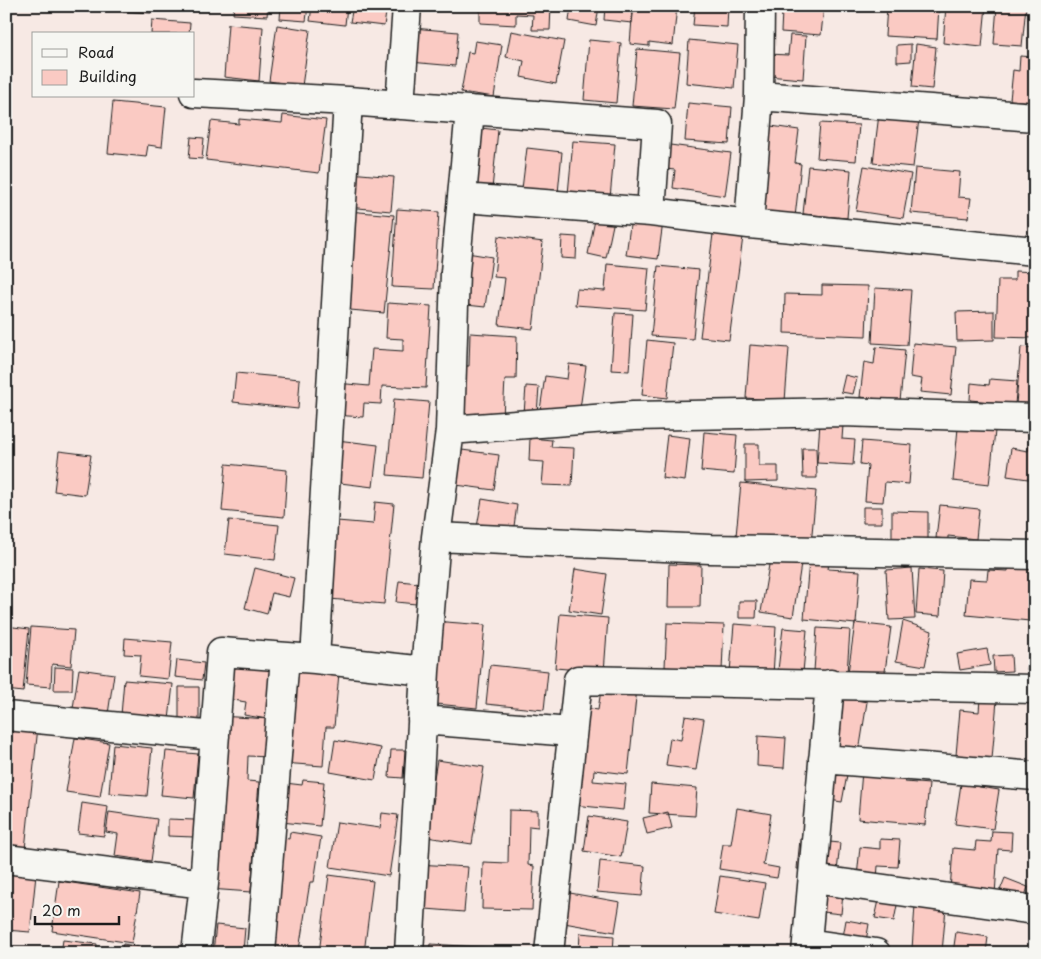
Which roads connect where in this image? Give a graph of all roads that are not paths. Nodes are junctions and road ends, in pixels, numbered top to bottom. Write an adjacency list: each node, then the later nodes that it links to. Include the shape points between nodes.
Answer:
1 (407, 6): 6 (street)
2 (760, 6): 4 (street)
3 (195, 93): 5 (street)
4 (758, 96): 8 (street); 11 (street)
5 (348, 101): 6 (street); 18 (street)
6 (400, 105): 7 (street)
7 (470, 110): 9 (street); 10 (street, via 657,124)
8 (1035, 117)
9 (463, 198): 10 (street); 14 (street, via 455,272)
10 (652, 212): 11 (street)
11 (749, 224): 12 (street)
12 (1035, 251)
13 (1035, 418): 14 (street, via 842,412 634,416)
14 (450, 430): 15 (street)
15 (436, 537): 16 (street, via 710,549); 19 (street)
16 (1035, 555)
17 (285, 657): 18 (street); 25 (street, via 221,652); 34 (street)
18 (315, 658): 19 (street)
19 (425, 671): 23 (street)
20 (830, 684): 21 (street); 24 (street, via 578,680); 26 (street)
21 (1035, 689)
22 (6, 716): 25 (street)
23 (422, 720): 24 (street); 35 (street)
24 (571, 732): 36 (street)
25 (215, 736): 30 (street)
26 (823, 758): 27 (street); 29 (street)
27 (1035, 776)
28 (6, 859): 30 (street)
29 (813, 879): 31 (street); 32 (street)
30 (204, 884): 33 (street)
31 (1035, 910)
32 (807, 948): 37 (street)
33 (196, 953)
34 (261, 953)
35 (409, 953)
36 (550, 953)
37 (876, 953)

